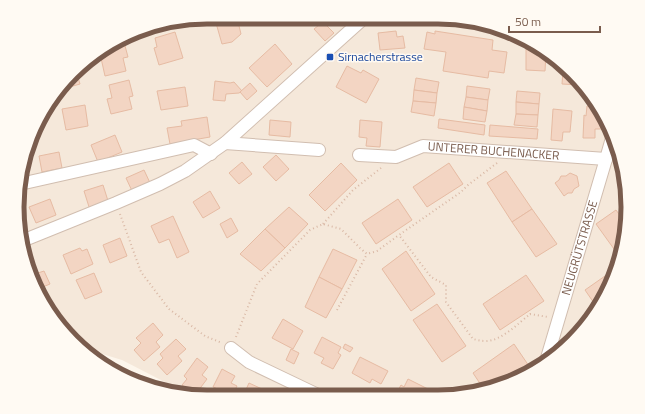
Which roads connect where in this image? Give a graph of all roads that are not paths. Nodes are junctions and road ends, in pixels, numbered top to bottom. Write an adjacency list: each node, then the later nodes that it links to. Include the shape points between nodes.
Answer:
1 (357, 24): 2 (street)
2 (225, 143): 4 (street); 5 (street)
3 (610, 145): 7 (street, NEUGRÜTSTRASSE)
4 (319, 150)
5 (211, 154): 8 (street, via 194,145); 9 (street, via 185,172 160,184)
6 (359, 155): 7 (street, UNTERER BUCHENACKER, via 396,156 423,146)
7 (606, 159): 11 (street, NEUGRÜTSTRASSE)
8 (26, 183)
9 (27, 239)
10 (231, 348): 12 (street, via 249,362)
11 (549, 352)
12 (307, 390)

